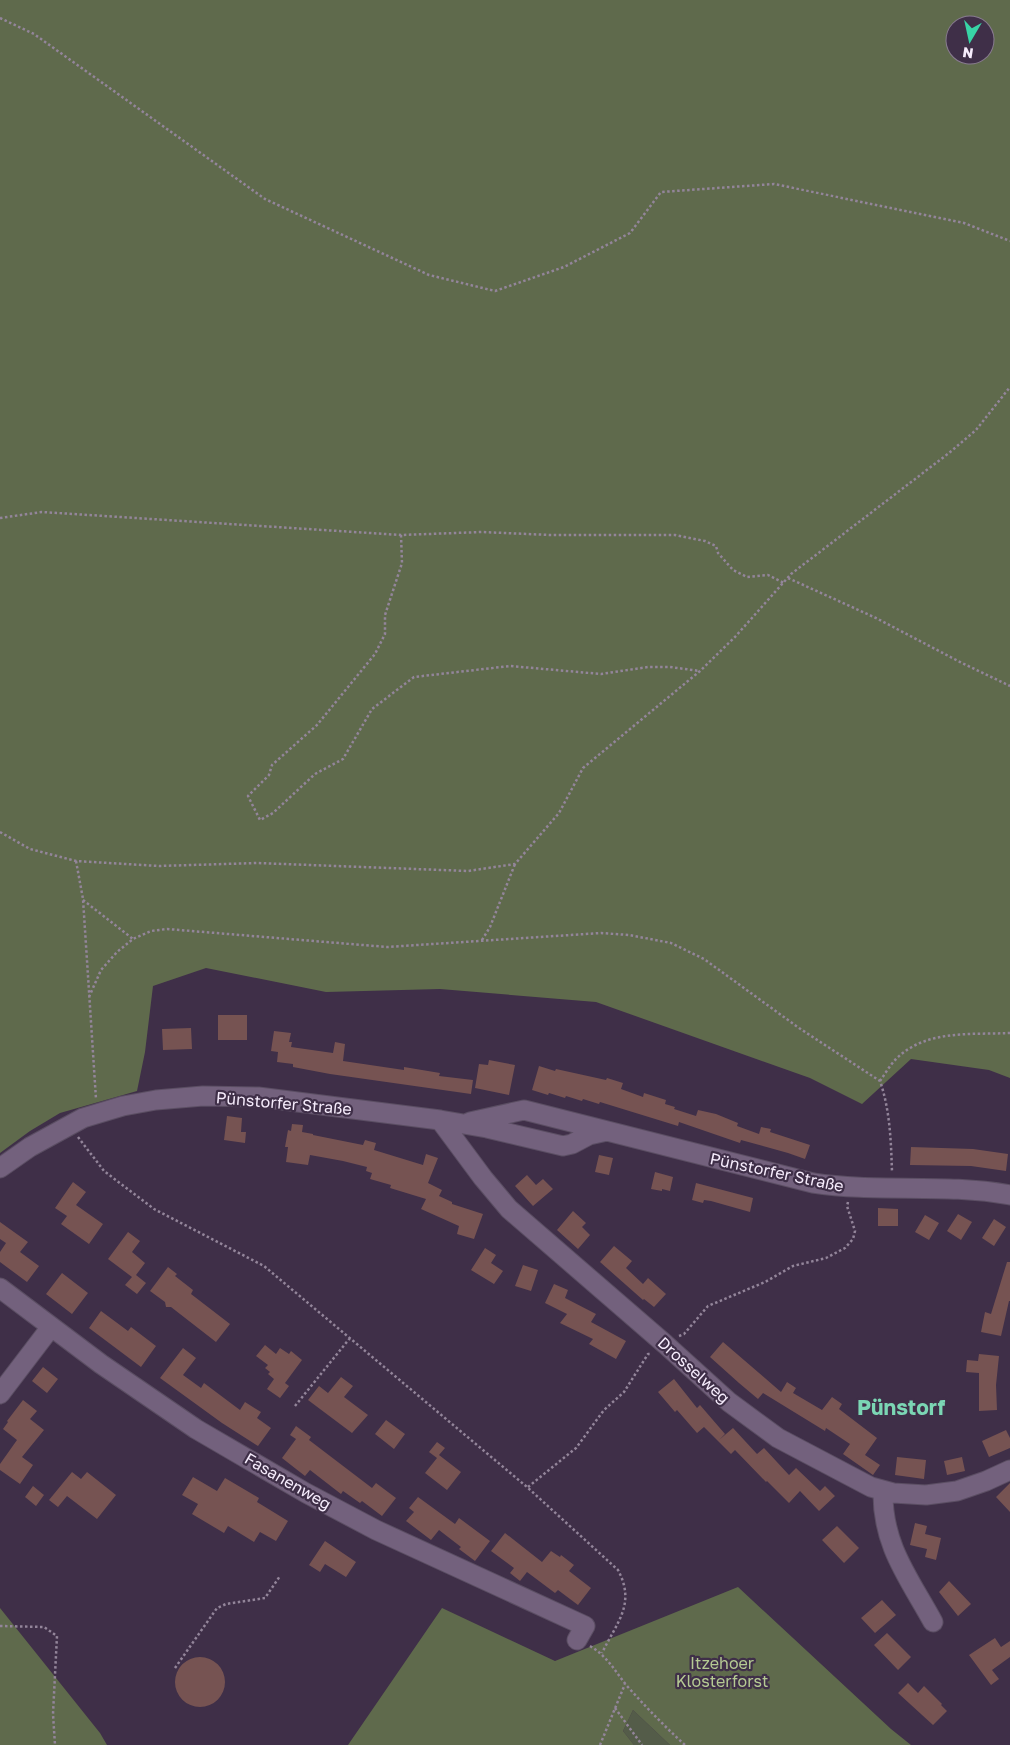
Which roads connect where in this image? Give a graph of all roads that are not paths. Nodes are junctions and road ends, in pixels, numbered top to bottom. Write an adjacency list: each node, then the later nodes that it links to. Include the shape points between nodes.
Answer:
1 (440, 1120): 2 (street, Pünstorfer Straße); 4 (street, Pünstorfer Straße, via 258,1097 182,1097 97,1113 68,1125); 10 (street, Drosselweg, via 509,1209 729,1402 770,1432 850,1477)
2 (464, 1123): 3 (street, Pünstorfer Straße, via 524,1110); 3 (street, Pünstorfer Straße, via 562,1146)
3 (607, 1131): 5 (street, Pünstorfer Straße, via 797,1179 850,1188 972,1190)
4 (0, 1168)
5 (1010, 1195)
6 (0, 1288): 7 (street, Fasanenweg)
7 (50, 1327): 8 (street); 12 (street, Fasanenweg, via 196,1429 306,1493 376,1530 585,1626)
8 (0, 1394)
9 (1010, 1470): 10 (street, Drosselweg, via 967,1488 945,1493 916,1495)
10 (883, 1491): 11 (street, via 884,1514 892,1545)
11 (934, 1622)
12 (578, 1640)

